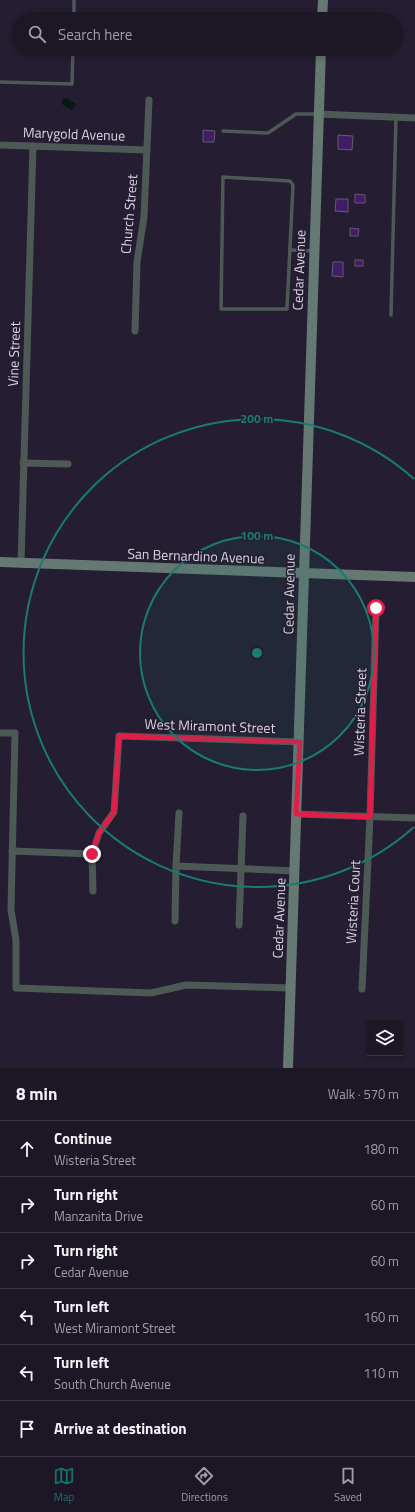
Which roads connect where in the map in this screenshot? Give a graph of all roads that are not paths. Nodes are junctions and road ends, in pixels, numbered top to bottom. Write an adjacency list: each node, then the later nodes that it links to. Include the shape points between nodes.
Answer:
1 (74, 0): 3 (lane)
2 (323, 0): 4 (main road)
3 (74, 12)
4 (322, 12)
5 (73, 56): 7 (lane, via 72,84)
6 (321, 56): 9 (main road, Cedar Avenue)
7 (0, 82)
8 (149, 100): 15 (street, Church Street)
9 (318, 114): 10 (street); 12 (lane, via 296,114 268,133); 17 (main road, Cedar Avenue)
10 (396, 117): 11 (street); 18 (lane)
11 (415, 118)
12 (223, 131)
13 (0, 145): 14 (street, Marygold Avenue)
14 (33, 146): 15 (street, Marygold Avenue); 20 (street, Vine Street)
15 (147, 150): 19 (street, Church Street, via 144,217 137,262)
16 (290, 250): 16 (lane, via 288,309 221,309 223,177 290,181 293,185); 17 (lane)
17 (314, 251): 24 (main road, Cedar Avenue)
18 (391, 315)
19 (135, 331)
20 (23, 462): 21 (street); 23 (street, Vine Street)
21 (68, 464)
22 (0, 562): 23 (main road, San Bernardino Avenue)
23 (21, 563): 24 (main road, San Bernardino Avenue)
24 (304, 574): 25 (main road, San Bernardino Avenue); 28 (main road, Cedar Avenue)
25 (415, 577)
26 (376, 608): 32 (street, Wisteria Street)
27 (0, 733): 34 (street, via 15,733)
28 (300, 742): 30 (main road, Cedar Avenue); 35 (street, West Miramont Street, via 119,736 114,812 99,833)
29 (179, 813): 36 (street)
30 (296, 814): 32 (street); 38 (main road, Cedar Avenue)
31 (243, 816): 37 (street)
32 (370, 817): 33 (street); 43 (street, Wisteria Court)
33 (415, 818)
34 (12, 851): 35 (street); 42 (street, via 11,910 16,940 16,988 151,993 186,985)
35 (92, 854): 39 (street)
36 (176, 866): 37 (street); 40 (street)
37 (242, 868): 38 (street); 41 (street)
38 (295, 871): 42 (main road, Cedar Avenue)
39 (93, 891)
40 (175, 921)
41 (239, 925)
42 (291, 988): 44 (main road, Cedar Avenue)
43 (362, 989)
44 (288, 1068)

